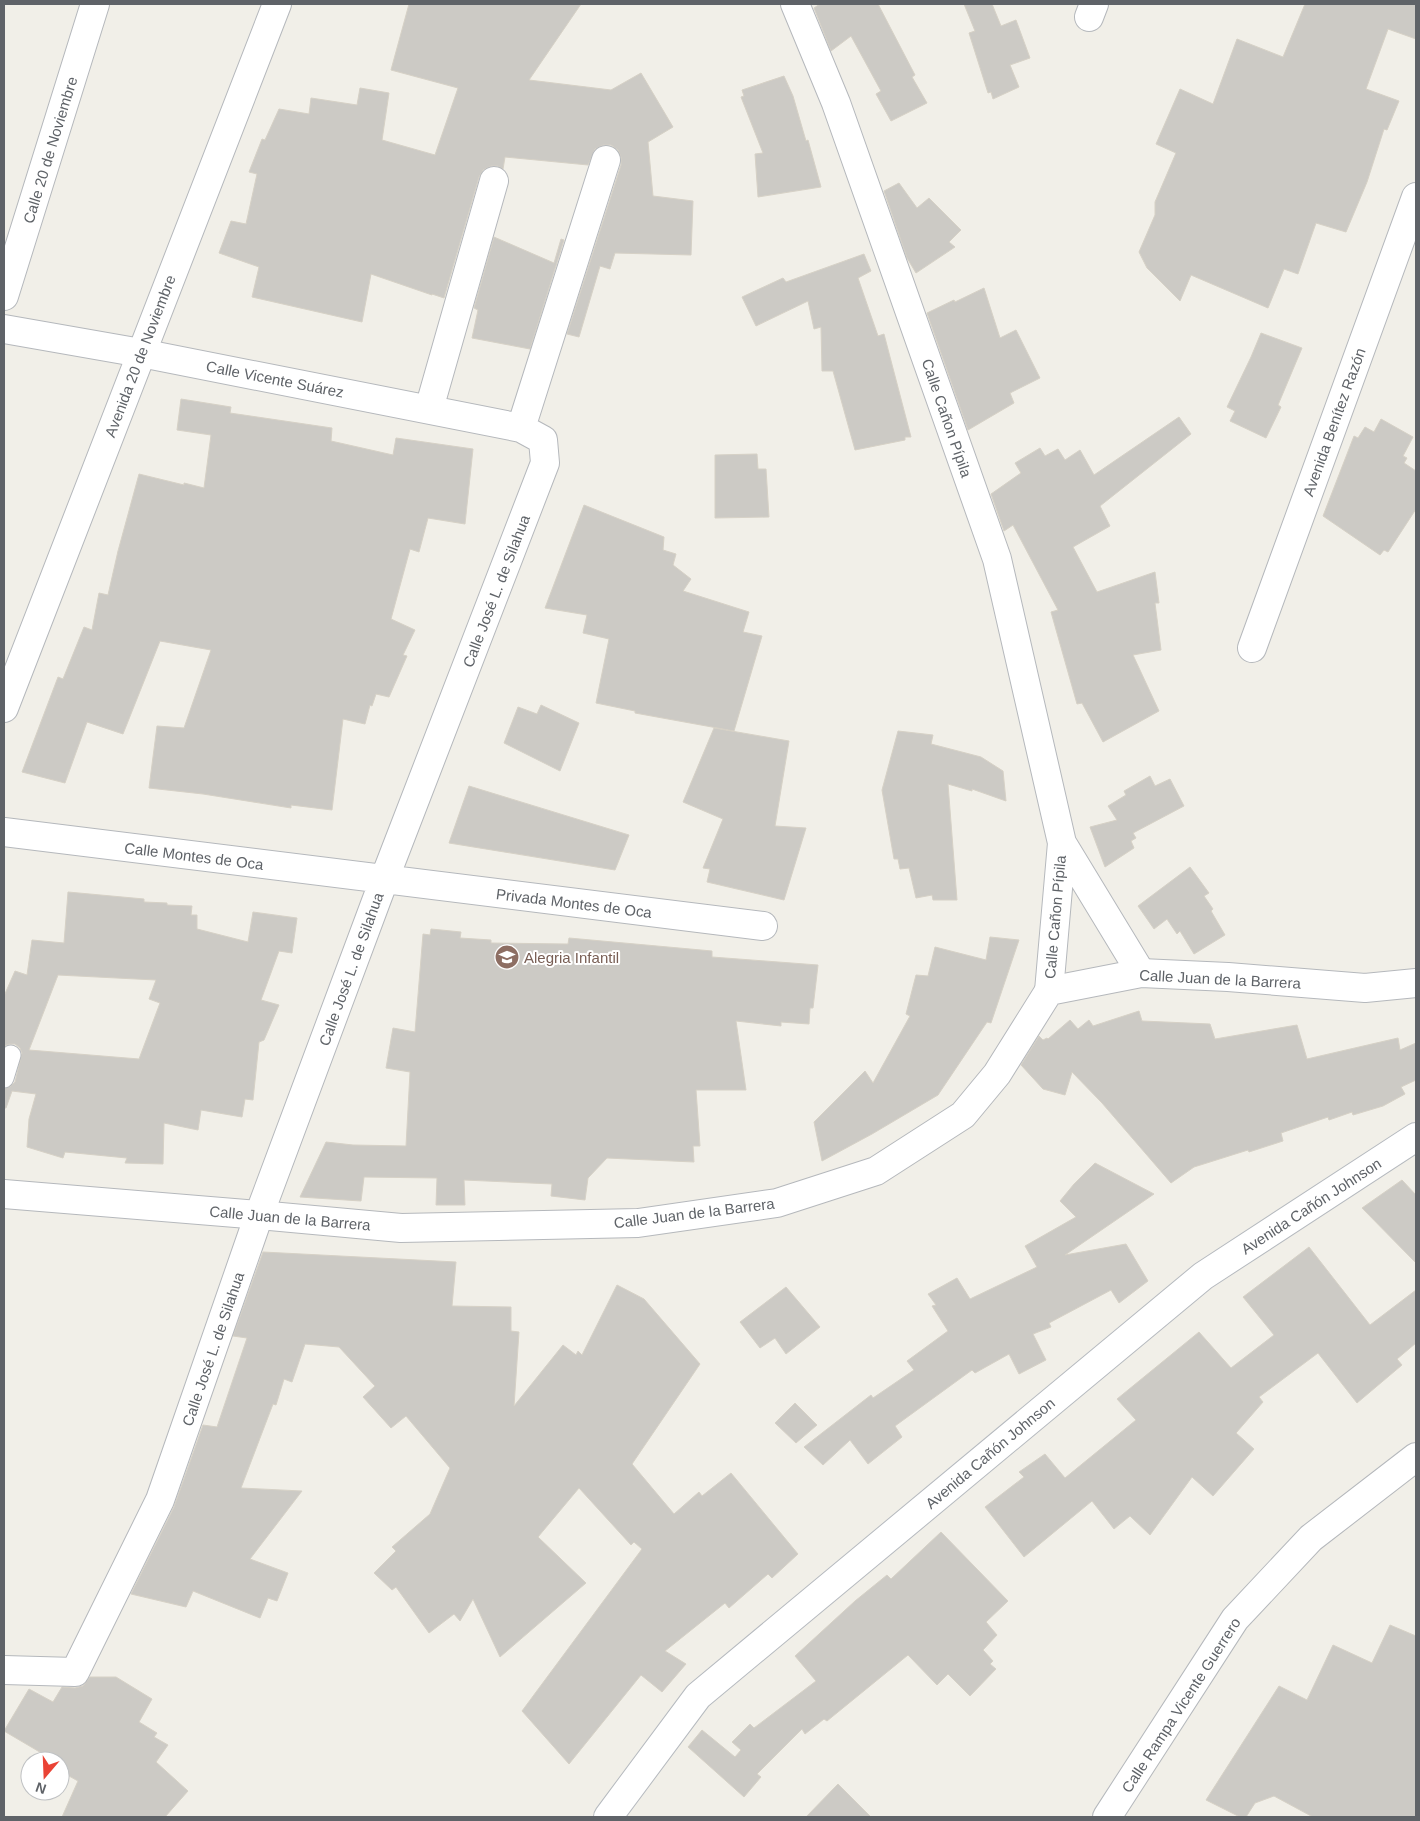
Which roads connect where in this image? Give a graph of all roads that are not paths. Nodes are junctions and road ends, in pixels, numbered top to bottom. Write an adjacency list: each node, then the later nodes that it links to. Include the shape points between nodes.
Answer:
1 (95, 4): 7 (street, Calle 20 de Noviembre)
2 (277, 4): 9 (street, Avenida 20 de Noviembre)
3 (795, 4): 15 (street, Calle Cañon Pípila, via 836,103 996,559)
4 (606, 160): 11 (street)
5 (494, 181): 10 (street)
6 (1416, 197): 12 (street, Avenida Benítez Razón)
7 (4, 296)
8 (4, 329): 9 (street, Calle Vicente Suárez)
9 (141, 353): 10 (street, Calle Vicente Suárez); 13 (street, Avenida 20 de Noviembre)
10 (429, 409): 11 (street, Calle Vicente Suárez)
11 (532, 434): 16 (street, Calle José L. de Silahua, via 545,463)
12 (1252, 648)
13 (4, 708)
14 (4, 832): 16 (street, Calle Montes de Oca)
15 (1062, 843): 18 (street, Calle Cañon Pípila); 20 (street, Calle Cañon Pípila)
16 (384, 880): 17 (street, Privada Montes de Oca); 25 (street, Calle José L. de Silahua)
17 (763, 926)
18 (1141, 973): 19 (street, Calle Juan de la Barrera, via 1366,988); 20 (street, Calle Juan de la Barrera)
19 (1416, 983)
20 (1049, 991): 25 (street, Calle Juan de la Barrera, via 997,1074 963,1115 876,1171 777,1203 638,1222 401,1228)
21 (11, 1055): 22 (lane)
22 (4, 1078)
23 (1416, 1137): 28 (street, Avenida Cañón Johnson, via 1203,1276 698,1696)
24 (4, 1194): 25 (street, Calle Juan de la Barrera)
25 (259, 1214): 27 (street, Calle José L. de Silahua, via 160,1500 75,1672)
26 (1416, 1457): 29 (street, Calle Rampa Vicente Guerrero, via 1311,1538 1235,1619)
27 (4, 1670)
28 (608, 1817)
29 (1107, 1817)

